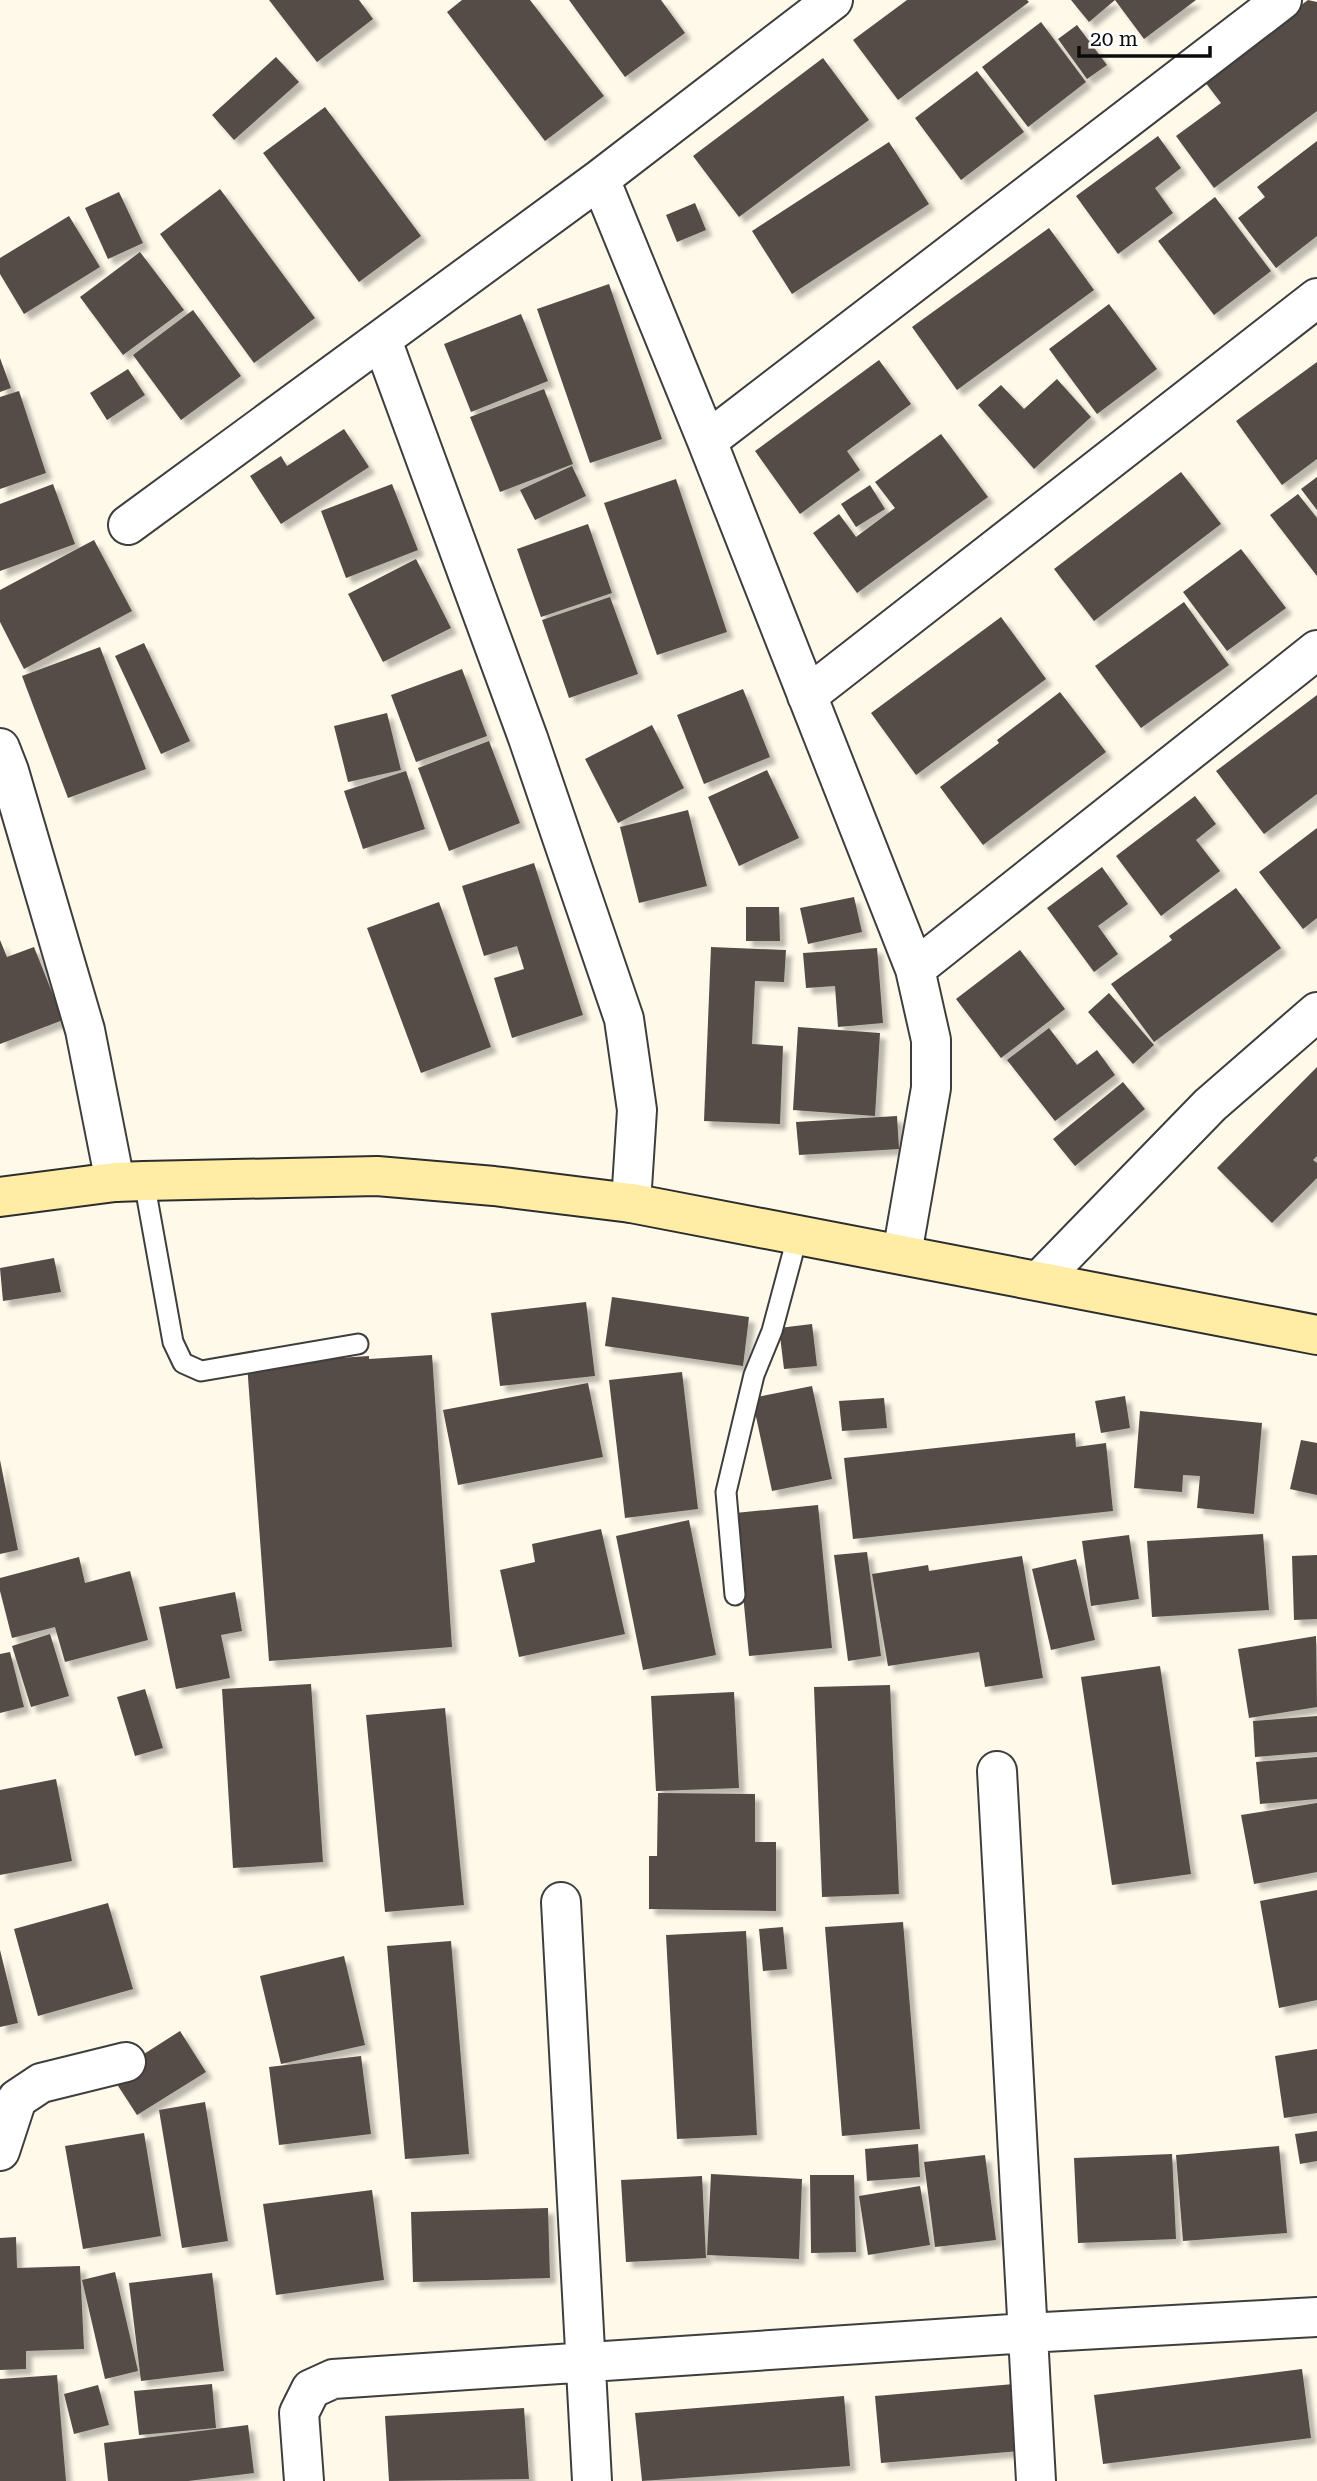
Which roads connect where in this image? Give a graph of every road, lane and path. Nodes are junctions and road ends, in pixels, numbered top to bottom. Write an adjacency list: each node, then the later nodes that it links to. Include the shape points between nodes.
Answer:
1 (833, 0): 3 (street)
2 (1282, 0): 6 (street)
3 (600, 179): 5 (street); 6 (street)
4 (1317, 298): 9 (street)
5 (382, 340): 7 (street); 15 (street, via 528,738 624,1019 637,1110)
6 (707, 441): 9 (street)
7 (128, 525)
8 (1317, 650): 11 (street)
9 (807, 696): 11 (street)
10 (0, 748): 13 (street)
11 (915, 969): 17 (street, via 931,1040 930,1088)
12 (1317, 1012): 18 (street, via 1210,1105)
13 (129, 1181): 14 (street); 15 (street, via 377,1177); 20 (lane, via 173,1342 183,1363 201,1371)
14 (0, 1197)
15 (631, 1203): 16 (street)
16 (798, 1234): 17 (street); 21 (lane, via 772,1331 754,1375 726,1493)
17 (902, 1254): 18 (street)
18 (1039, 1281): 19 (street)
19 (1317, 1335)
20 (358, 1345)
21 (735, 1595)
22 (997, 1771): 27 (street)
23 (561, 1902): 28 (street)
24 (126, 2063): 25 (street, via 41,2082 17,2099)
25 (0, 2151)
26 (1317, 2317): 27 (street)
27 (1027, 2333): 28 (street); 31 (street)
28 (585, 2363): 29 (street, via 332,2379 311,2389 299,2413); 30 (street)
29 (304, 2481)
30 (592, 2481)
31 (1036, 2481)

